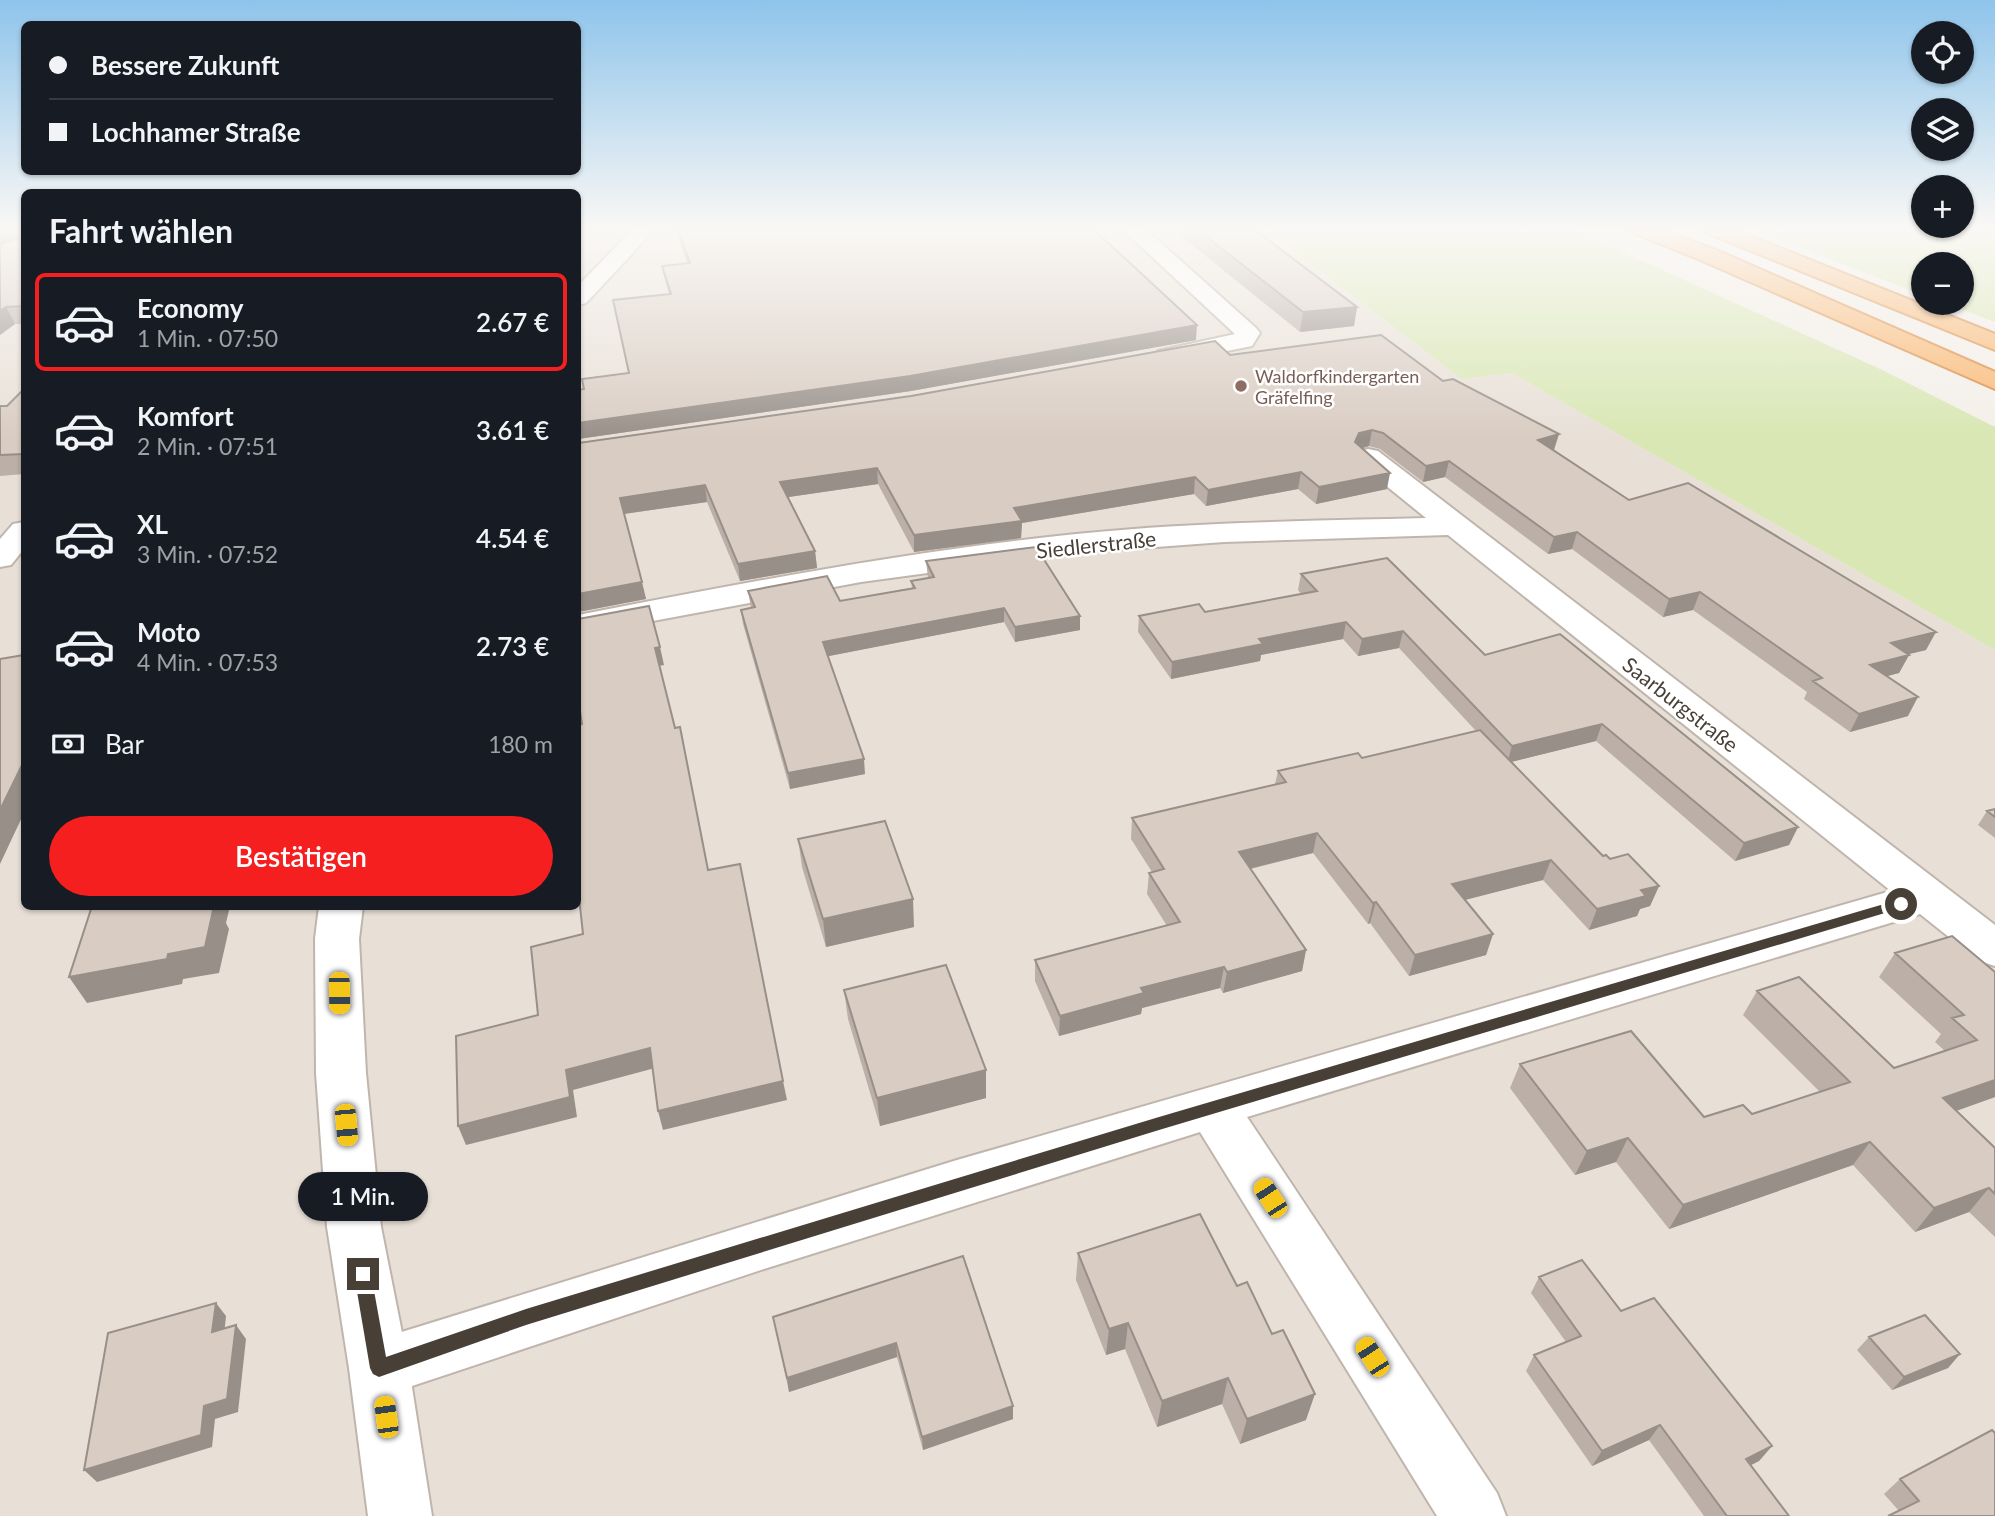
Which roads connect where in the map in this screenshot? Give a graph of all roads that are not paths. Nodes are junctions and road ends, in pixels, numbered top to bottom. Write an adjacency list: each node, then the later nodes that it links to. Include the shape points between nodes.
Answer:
1 (1209, 298): 5 (street, via 1248,333 1243,341)
2 (1806, 298): 6 (highway)
3 (1888, 298): 4 (highway)
4 (1995, 343)
5 (1137, 362)
6 (1995, 381)
7 (1368, 457): 8 (street, Saarburgstraße)
8 (1453, 526): 11 (street, Siedlerstraße, via 1185,535 1066,546 919,563); 12 (street, Saarburgstraße)
9 (21, 534): 10 (street)
10 (0, 558)
11 (581, 624)
12 (1927, 896): 14 (street, Saarburgstraße); 15 (street)
13 (341, 910): 16 (street, via 337,939 341,1073 354,1227)
14 (1995, 949)
15 (1212, 1107): 16 (street, via 526,1317); 18 (street)
16 (379, 1368): 17 (street)
17 (400, 1516)
18 (1474, 1516)

